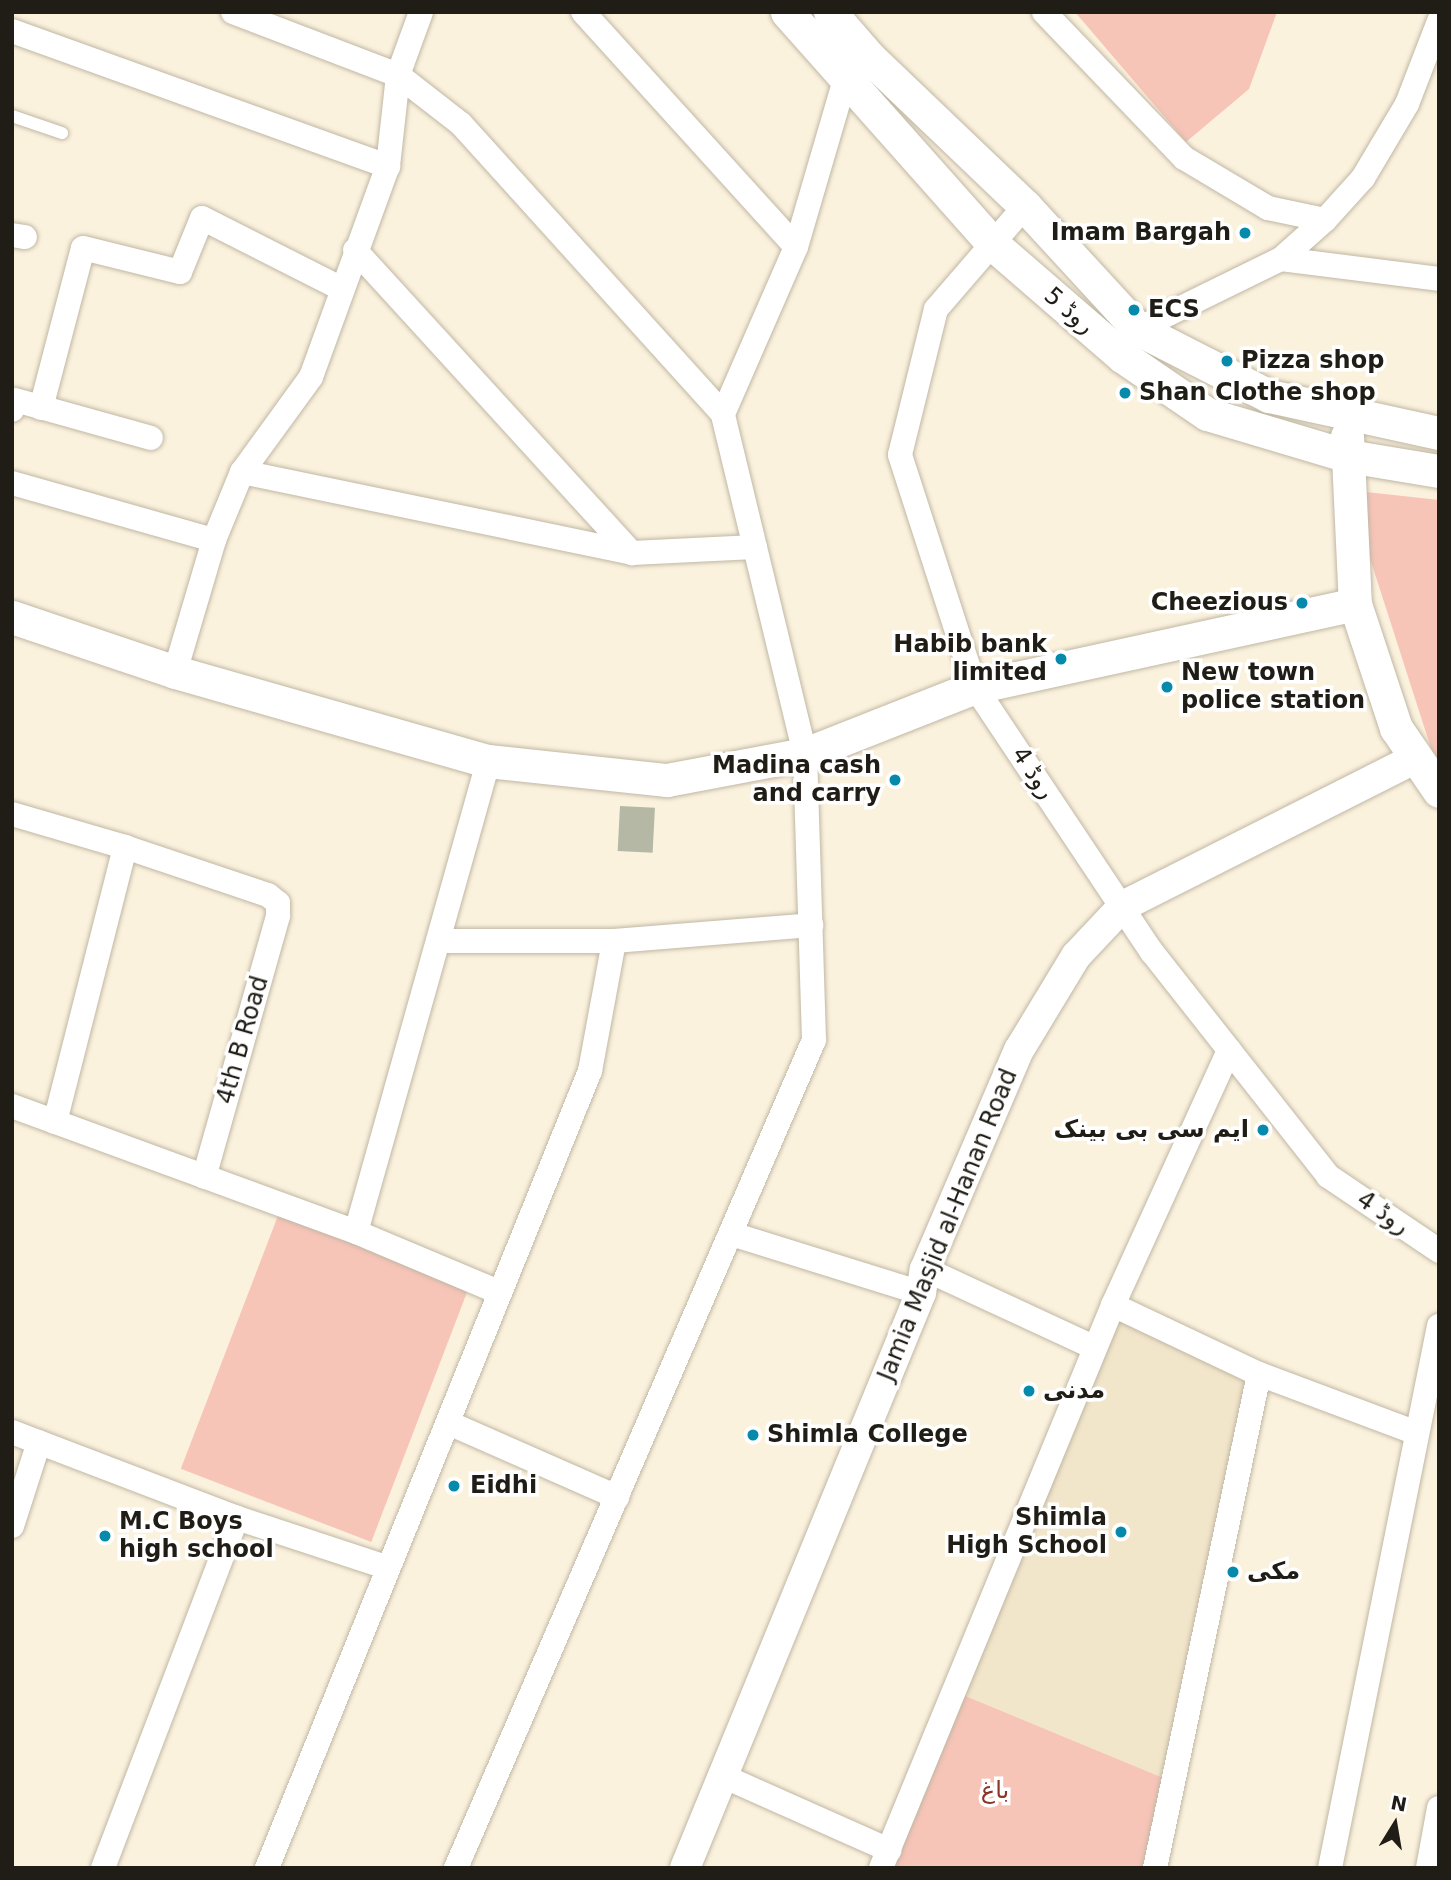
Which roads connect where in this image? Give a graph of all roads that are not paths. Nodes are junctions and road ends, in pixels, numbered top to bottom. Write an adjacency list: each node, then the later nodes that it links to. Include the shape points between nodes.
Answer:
1 (421, 12): 10 (street)
2 (583, 12): 18 (street)
3 (787, 12): 11 (main road, روڈ 5)
4 (830, 12): 9 (main road, روڈ 5)
5 (1044, 12): 16 (street, via 1184,158 1269,208)
6 (239, 13): 10 (street)
7 (1439, 21): 16 (street, via 1407,104 1363,178)
8 (12, 31): 14 (street)
9 (869, 57): 11 (street); 15 (main road, روڈ 5)
10 (398, 75): 14 (street); 26 (street, via 461,124)
11 (845, 79): 17 (main road, روڈ 5); 18 (street)
12 (12, 116): 13 (lane)
13 (62, 133)
14 (388, 166): 19 (street)
15 (1025, 206): 17 (street, روڈ 4); 23 (main road, روڈ 5)
16 (1325, 220): 20 (street)
17 (995, 246): 30 (main road, روڈ 5, via 1122,356 1207,414); 40 (street, روڈ 4, via 936,309 900,455)
18 (796, 247): 26 (street)
19 (355, 250): 22 (street); 36 (street)
20 (1281, 259): 21 (street); 23 (street)
21 (1439, 279)
22 (342, 289): 24 (street, via 202,218 180,272 83,248); 32 (street, via 311,377)
23 (1138, 329): 27 (main road, روڈ 5, via 1269,396)
24 (41, 408): 25 (street, via 15,400); 29 (street)
25 (12, 410)
26 (723, 414): 35 (street)
27 (1346, 416): 28 (main road, روڈ 5); 30 (main road)
28 (1439, 433)
29 (151, 438)
30 (1348, 456): 31 (main road, روڈ 5); 37 (main road)
31 (1439, 471)
32 (242, 472): 34 (street); 36 (street)
33 (12, 483): 34 (street)
34 (214, 540): 39 (street)
35 (755, 548): 36 (street); 41 (street)
36 (632, 553)
37 (1355, 604): 40 (main road); 42 (main road, via 1396,728)
38 (12, 617): 39 (main road)
39 (175, 672): 43 (main road)
40 (975, 687): 41 (main road); 47 (street, روڈ 4)
41 (805, 754): 43 (main road, via 667,780); 48 (street)
42 (1414, 758): 44 (main road); 47 (street, Jamia Masjid al-Hanan Road)
43 (488, 761): 49 (street)
44 (1439, 791)
45 (12, 814): 46 (street)
46 (125, 847): 53 (street); 54 (street, 4th B Road, via 278,902 278,916)
47 (1123, 906): 51 (street, روڈ 4, via 1152,952); 58 (street, Jamia Masjid al-Hanan Road, via 1076,956 1019,1049)
48 (811, 925): 50 (street); 56 (street, via 814,1040)
49 (438, 941): 50 (street); 55 (street)
50 (614, 941): 59 (street, via 590,1071)
51 (1229, 1050): 57 (street, روڈ 4, via 1328,1176); 60 (street)
52 (12, 1106): 53 (street)
53 (55, 1122): 54 (street)
54 (204, 1177): 55 (street)
55 (356, 1232): 59 (street)
56 (732, 1234): 58 (street); 68 (street)
57 (1439, 1251)
58 (923, 1281): 62 (street); 72 (street, Jamia Masjid al-Hanan Road)
59 (499, 1292): 64 (street)
60 (1113, 1305): 62 (street); 63 (street)
61 (1439, 1326): 66 (street)
62 (1095, 1348): 74 (street)
63 (1259, 1374): 66 (street); 79 (street)
64 (449, 1423): 68 (street); 71 (street)
65 (12, 1432): 67 (street)
66 (1414, 1432): 80 (street)
67 (39, 1442): 69 (street); 70 (street)
68 (617, 1497): 77 (street)
69 (237, 1518): 71 (street); 75 (street)
70 (12, 1525)
71 (386, 1567): 76 (street)
72 (725, 1777): 74 (street); 78 (street, Jamia Masjid al-Hanan Road)
73 (1439, 1808): 81 (street)
74 (885, 1859)
75 (103, 1868)
76 (267, 1868)
77 (456, 1868)
78 (685, 1868)
79 (1155, 1868)
80 (1330, 1868)
81 (1428, 1868)

